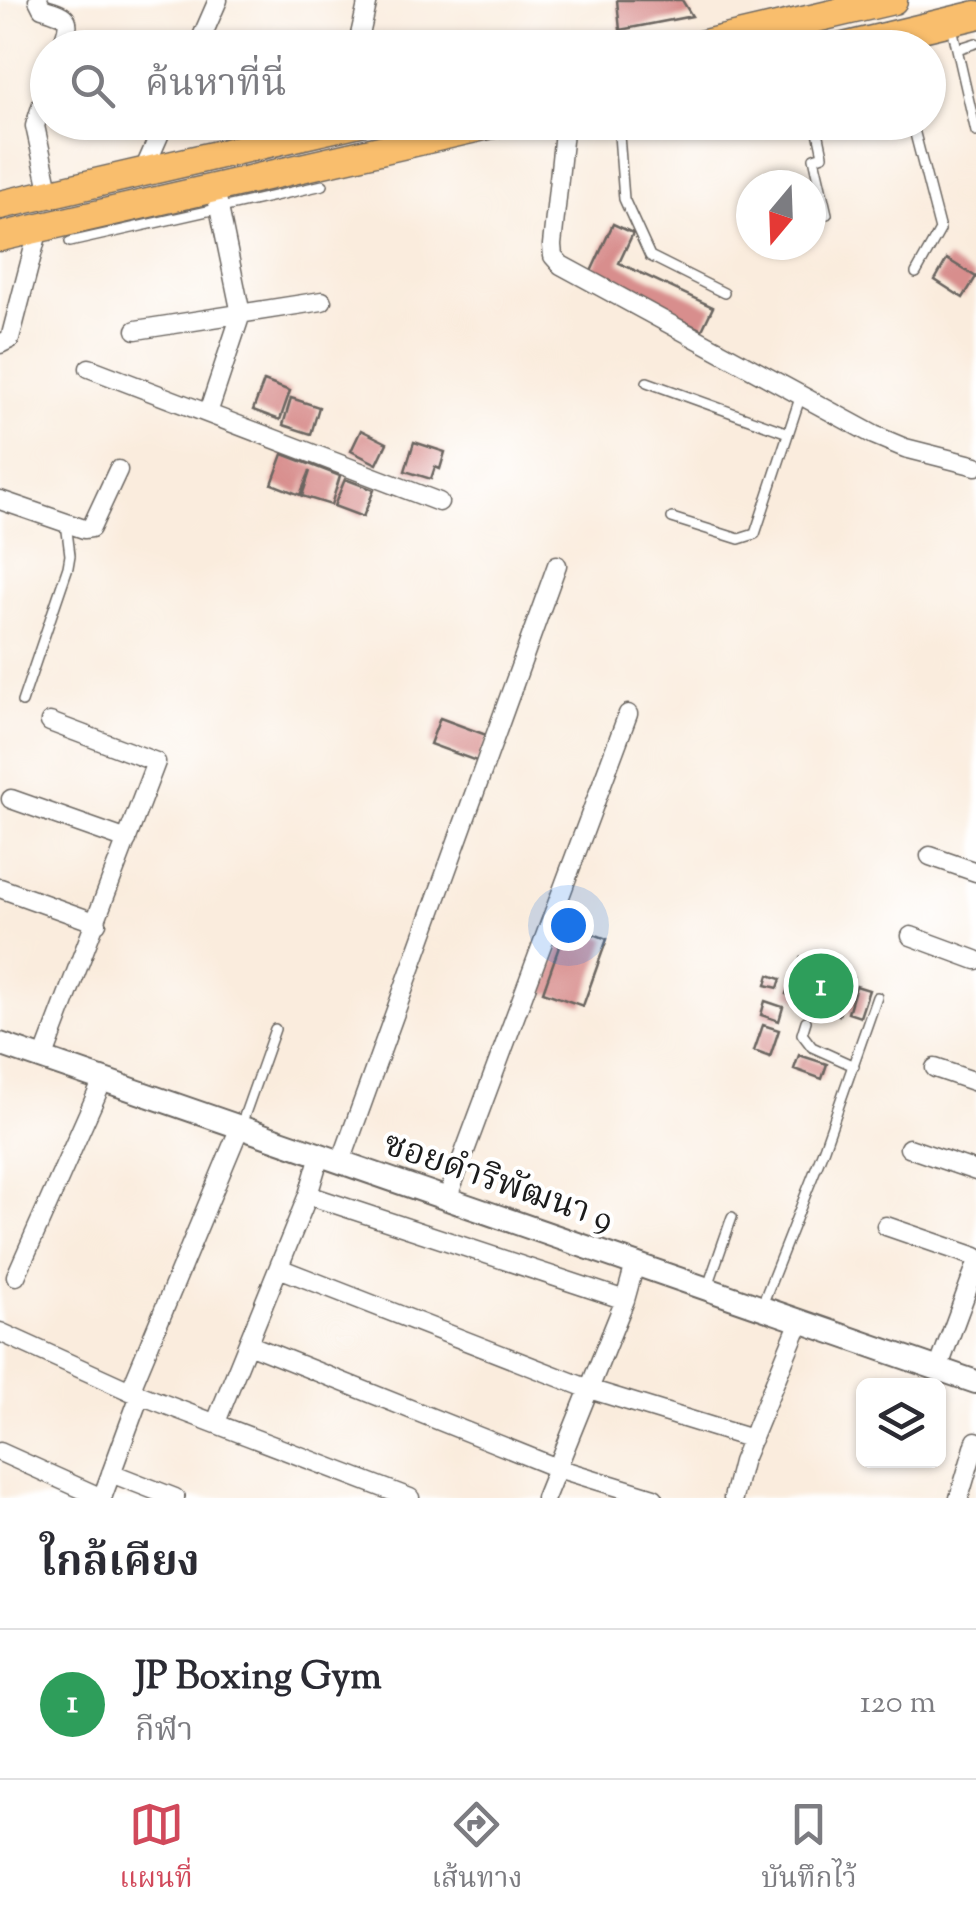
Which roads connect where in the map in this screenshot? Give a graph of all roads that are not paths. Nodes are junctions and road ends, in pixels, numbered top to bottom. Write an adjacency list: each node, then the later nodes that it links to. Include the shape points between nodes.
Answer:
1 (38, 0): 6 (street, via 68,20)
2 (218, 0): 7 (street)
3 (368, 0): 8 (street)
4 (893, 0): 5 (main road)
5 (821, 8): 9 (main road)
6 (66, 30)
7 (205, 30)
8 (361, 30)
9 (747, 30)
10 (970, 31): 11 (lane); 11 (lane)
11 (957, 49): 12 (lane)
12 (976, 132)
13 (38, 140): 23 (street)
14 (157, 140): 21 (street)
15 (278, 140): 21 (main road)
16 (434, 140): 24 (main road)
17 (568, 140): 39 (street, via 552,245 561,265)
18 (619, 140): 32 (lane, via 624,199 650,256)
19 (820, 140): 26 (lane, via 824,155 814,158)
20 (917, 140): 31 (lane, via 940,230)
21 (143, 172): 23 (main road)
22 (323, 186): 24 (lane)
23 (50, 194): 25 (main road)
24 (218, 197): 27 (main road); 34 (street)
25 (0, 205)
26 (827, 214)
27 (88, 227): 28 (main road); 30 (lane)
28 (38, 228): 29 (main road); 36 (street, via 10,339)
29 (0, 237)
30 (70, 242)
31 (916, 273)
32 (724, 293)
33 (322, 300): 34 (street)
34 (241, 314): 35 (street); 40 (street)
35 (136, 330)
36 (0, 344)
37 (89, 368): 40 (street)
38 (647, 382): 41 (lane)
39 (801, 394): 41 (lane); 42 (street, via 905,448)
40 (208, 413): 45 (street)
41 (788, 433): 46 (lane, via 755,534 739,540)
42 (976, 466)
43 (118, 470): 47 (street, via 92,528)
44 (0, 500): 47 (street)
45 (440, 502)
46 (672, 518)
47 (66, 523): 49 (lane, via 68,567)
48 (557, 565): 71 (street)
49 (22, 702)
50 (628, 714): 74 (street)
51 (50, 722): 53 (street, via 156,762)
52 (11, 798): 53 (street)
53 (127, 840): 57 (street)
54 (930, 856): 55 (street)
55 (976, 872)
56 (0, 888): 57 (street)
57 (96, 923): 64 (street)
58 (912, 936): 59 (street)
59 (976, 960)
60 (877, 997): 65 (lane)
61 (806, 1020): 65 (lane, via 802,1034 812,1047)
62 (275, 1029): 69 (lane)
63 (0, 1044): 64 (street, ซอยดำริพัฒนา 9)
64 (42, 1059): 67 (street, ซอยดำริพัฒนา 9)
65 (854, 1066): 84 (lane)
66 (936, 1068): 68 (street)
67 (102, 1080): 69 (street, ซอยดำริพัฒนา 9); 81 (street)
68 (976, 1082)
69 (240, 1127): 71 (street, ซอยดำริพัฒนา 9); 91 (street)
70 (910, 1148): 72 (street)
71 (330, 1159): 73 (street); 74 (street, ซอยดำริพัฒนา 9)
72 (976, 1170)
73 (308, 1194): 80 (street); 83 (street)
74 (447, 1199): 78 (street, ซอยดำริพัฒนา 9)
75 (732, 1216): 82 (lane)
76 (886, 1226): 77 (street)
77 (976, 1258)
78 (636, 1264): 82 (street, ซอยดำริพัฒนา 9); 83 (street)
79 (976, 1266): 88 (street)
80 (279, 1268): 87 (street); 90 (street)
81 (16, 1276)
82 (707, 1289): 84 (street, ซอยดำริพัฒนา 9)
83 (625, 1300): 90 (street)
84 (761, 1308): 85 (street, ซอยดำริพัฒนา 9)
85 (800, 1322): 88 (street, ซอยดำริพัฒนา 9); 93 (street)
86 (0, 1332): 91 (street)
87 (248, 1344): 92 (street); 96 (street)
88 (938, 1370): 89 (street, ซอยดำริพัฒนา 9)
89 (976, 1382)
90 (589, 1388): 93 (street); 96 (street)
91 (135, 1393): 92 (street); 97 (street)
92 (216, 1422): 99 (street)
93 (752, 1440): 102 (street)
94 (976, 1442): 103 (street)
95 (0, 1452): 97 (street, via 102,1498)
96 (557, 1468): 100 (street); 101 (street)
97 (111, 1473): 98 (street)
98 (174, 1498)
99 (410, 1498)
100 (545, 1498)
101 (654, 1498)
102 (733, 1498)
103 (959, 1498)

